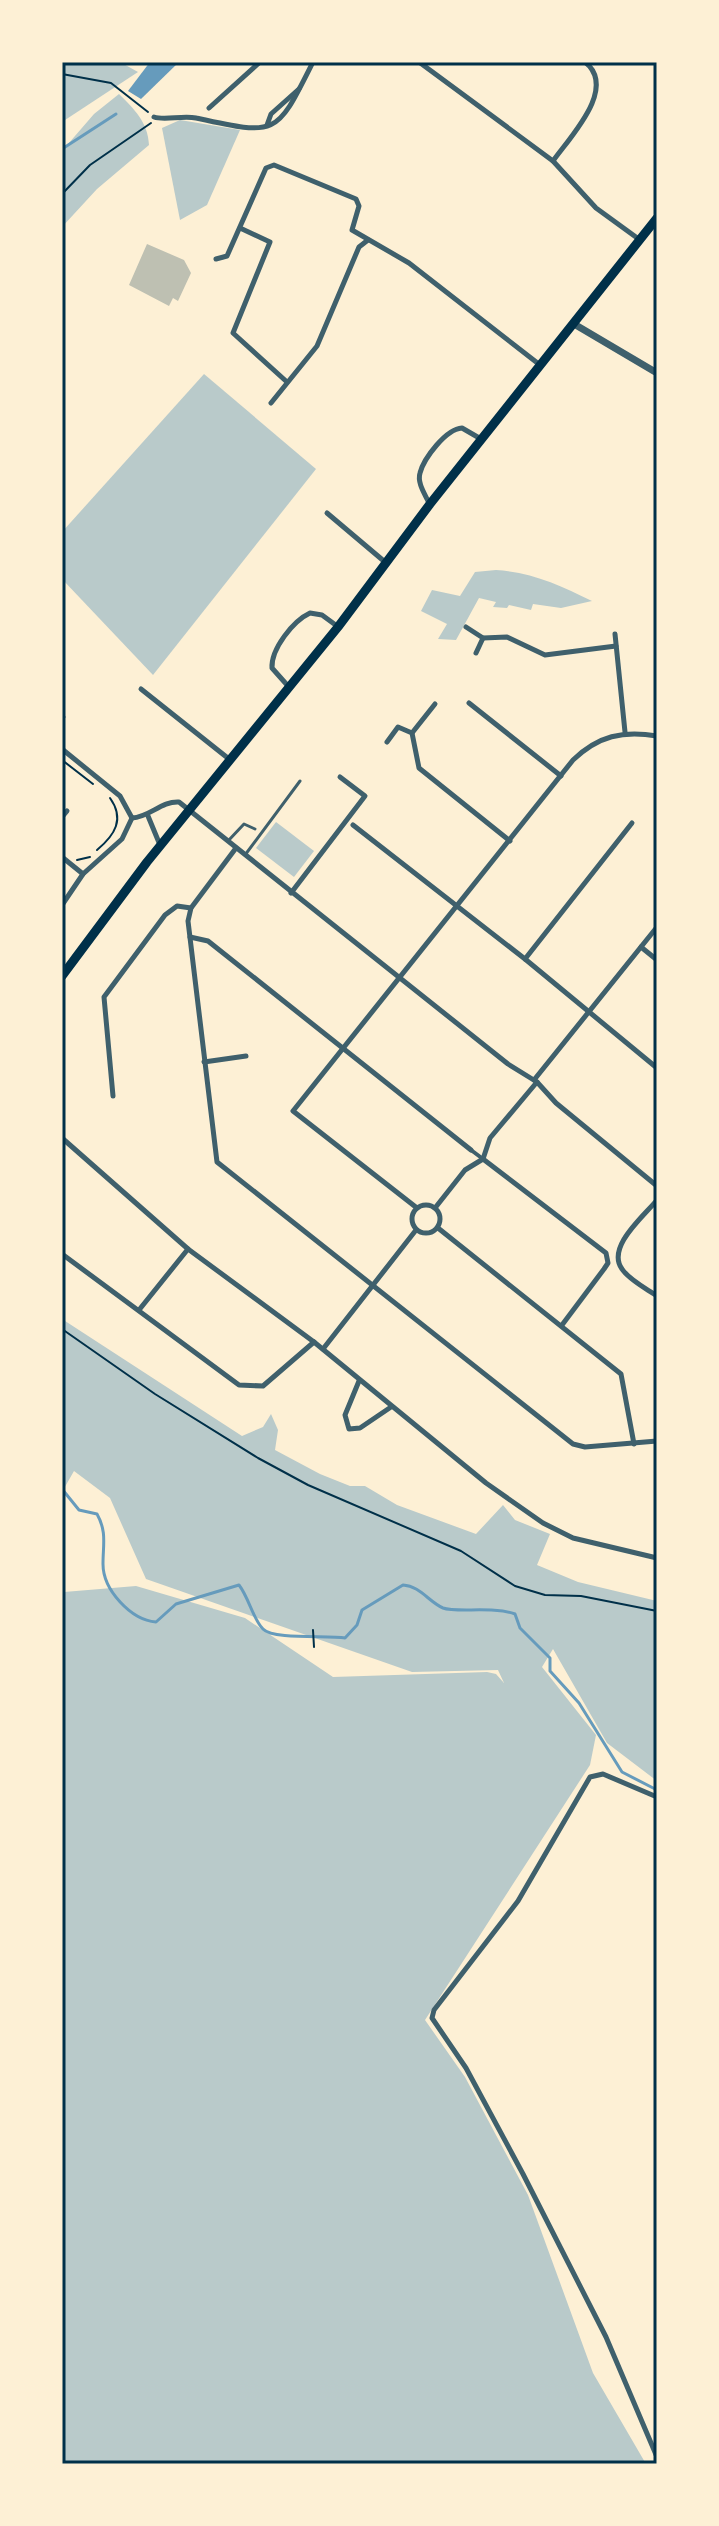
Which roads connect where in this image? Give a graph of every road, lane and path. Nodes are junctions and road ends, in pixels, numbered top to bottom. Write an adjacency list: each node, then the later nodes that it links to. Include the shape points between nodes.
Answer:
1 (260, 62): 7 (street)
2 (313, 62): 6 (street)
3 (419, 62): 12 (street)
4 (585, 62): 12 (street, via 596,76 597,93)
5 (62, 74): 10 (path, via 111,83)
6 (301, 88): 11 (street, via 271,114); 11 (street, via 287,112)
7 (218, 101): 8 (street); 9 (street)
8 (209, 108)
9 (225, 109)
10 (154, 117): 11 (street, via 187,116 256,130); 13 (path, via 90,165)
11 (266, 126)
12 (553, 161): 17 (street, via 596,208)
13 (62, 194)
14 (657, 218): 17 (main road)
15 (240, 228): 16 (street, via 266,168 274,165 356,199 352,230); 18 (street, via 227,256); 22 (street, via 270,242 233,333)
16 (369, 239): 20 (street, via 409,263); 22 (street, via 359,247 317,346)
17 (641, 241): 19 (main road)
18 (216, 259)
19 (574, 324): 20 (main road); 21 (street)
20 (540, 365): 24 (main road)
21 (657, 373)
22 (287, 382): 23 (street)
23 (271, 403)
24 (482, 440): 25 (main road); 25 (street, via 462,428 446,435 419,476)
25 (430, 504): 27 (main road)
26 (327, 513): 27 (street)
27 (385, 562): 28 (main road)
28 (338, 627): 34 (main road); 34 (street, via 310,613 282,641 272,668)
29 (466, 627): 31 (street)
30 (615, 634): 32 (street)
31 (483, 638): 32 (street, via 507,637 545,655); 33 (street)
32 (616, 646): 38 (street)
33 (476, 653)
34 (289, 687): 43 (main road)
35 (141, 689): 43 (street)
36 (469, 703): 45 (street)
37 (435, 704): 39 (street)
38 (625, 732): 40 (street); 45 (street, via 591,745)
39 (412, 733): 41 (street, via 398,727); 61 (street, via 419,768)
40 (657, 736)
41 (387, 742)
42 (62, 749): 56 (street, via 120,796)
43 (229, 759): 52 (main road)
44 (62, 760): 48 (path)
45 (561, 776): 61 (street)
46 (340, 777): 50 (street)
47 (300, 781): 64 (lane)
48 (97, 787)
49 (370, 789): 50 (street)
50 (365, 796): 68 (street)
51 (109, 797): 66 (path, via 117,810 115,830 93,855)
52 (189, 810): 54 (street, via 176,801); 60 (street); 62 (main road)
53 (67, 811): 55 (street)
54 (148, 816): 56 (street); 62 (street)
55 (62, 817)
56 (132, 818): 67 (street, via 122,839)
57 (632, 823): 75 (street)
58 (353, 825): 70 (street)
59 (255, 829): 60 (lane, via 244,824)
60 (228, 841): 63 (street)
61 (510, 841): 70 (street)
62 (160, 846): 77 (main road)
63 (236, 848): 64 (street); 71 (street)
64 (245, 856): 68 (street)
65 (62, 857): 67 (street)
66 (76, 862)
67 (83, 874): 69 (street)
68 (291, 893): 78 (street)
69 (62, 905)
70 (459, 906): 75 (street); 78 (street)
71 (191, 908): 73 (street); 85 (street, via 177,906 165,915 104,997)
72 (657, 927): 74 (street)
73 (190, 937): 80 (street, via 208,941); 82 (street)
74 (641, 947): 76 (street); 79 (street)
75 (525, 959): 79 (street)
76 (657, 960)
77 (62, 976)
78 (401, 979): 80 (street); 84 (street)
79 (589, 1013): 83 (street); 84 (street)
80 (343, 1046): 87 (street); 91 (street, via 293,1111)
81 (246, 1056): 82 (street)
82 (203, 1062): 97 (street, via 217,1162)
83 (657, 1068)
84 (536, 1081): 88 (street, via 490,1138); 89 (street)
85 (113, 1096)
86 (62, 1138): 95 (street)
87 (471, 1150): 88 (street)
88 (483, 1159): 92 (street, via 465,1170); 100 (street, via 606,1253 604,1269)
89 (657, 1186)
90 (657, 1200): 98 (street, via 618,1249 622,1270)
91 (417, 1208): 92 (street); 94 (street, via 412,1216)
92 (435, 1208): 93 (street)
93 (438, 1228): 94 (street, via 425,1234); 100 (street)
94 (416, 1230): 97 (street)
95 (188, 1249): 99 (street); 102 (street)
96 (62, 1254): 99 (street)
97 (374, 1284): 103 (street); 107 (street, via 573,1444)
98 (657, 1296)
99 (139, 1310): 102 (street, via 246,1387 263,1386)
100 (562, 1325): 107 (street, via 624,1380)
101 (62, 1329): 109 (path, via 258,1458 461,1551 515,1586)
102 (314, 1342): 103 (street)
103 (323, 1349): 104 (street)
104 (359, 1381): 105 (street); 105 (street, via 345,1415 349,1429 360,1428)
105 (391, 1407): 108 (street, via 543,1523 573,1538)
106 (657, 1441): 107 (street)
107 (634, 1444)
108 (657, 1558)
109 (657, 1611)
110 (313, 1630): 111 (path)
111 (314, 1647)
112 (657, 1797): 113 (street, via 603,1774 590,1777 518,1901 432,2018 466,2068 523,2174 606,2337)
113 (657, 2457)

